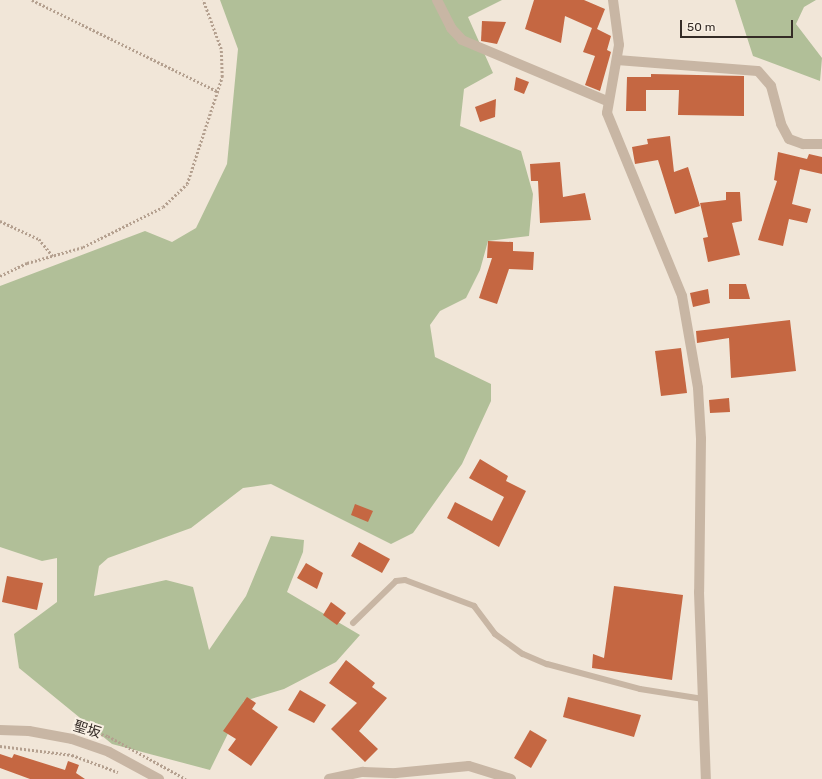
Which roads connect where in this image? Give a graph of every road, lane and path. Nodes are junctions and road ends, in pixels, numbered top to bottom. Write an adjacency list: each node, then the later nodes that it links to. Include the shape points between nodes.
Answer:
1 (32, 0): 6 (path)
2 (203, 0): 6 (path, via 221,49)
3 (437, 0): 7 (street, via 451,28 462,40)
4 (613, 0): 5 (street, via 618,30)
5 (617, 60): 7 (street); 8 (street, via 758,71 772,86 780,124 789,139 803,144)
6 (219, 92): 10 (path, via 195,168 177,196 163,207 83,248)
7 (607, 101): 13 (street, via 607,113 660,240 689,327 701,439 698,592)
8 (822, 144)
9 (0, 221): 10 (path, via 39,239)
10 (53, 256): 11 (path, via 27,262)
11 (0, 276)
12 (354, 623): 13 (lane, via 396,581 405,580 474,606 495,634 523,654 548,664 640,688)
13 (703, 699): 20 (street)
14 (0, 730): 17 (street, 聖坂, via 29,731 72,740 109,752)
15 (0, 746): 16 (path, via 72,755)
16 (125, 776)
17 (160, 779)
18 (329, 779): 19 (street, via 363,772 402,772 469,766)
19 (511, 779)
20 (706, 779)

